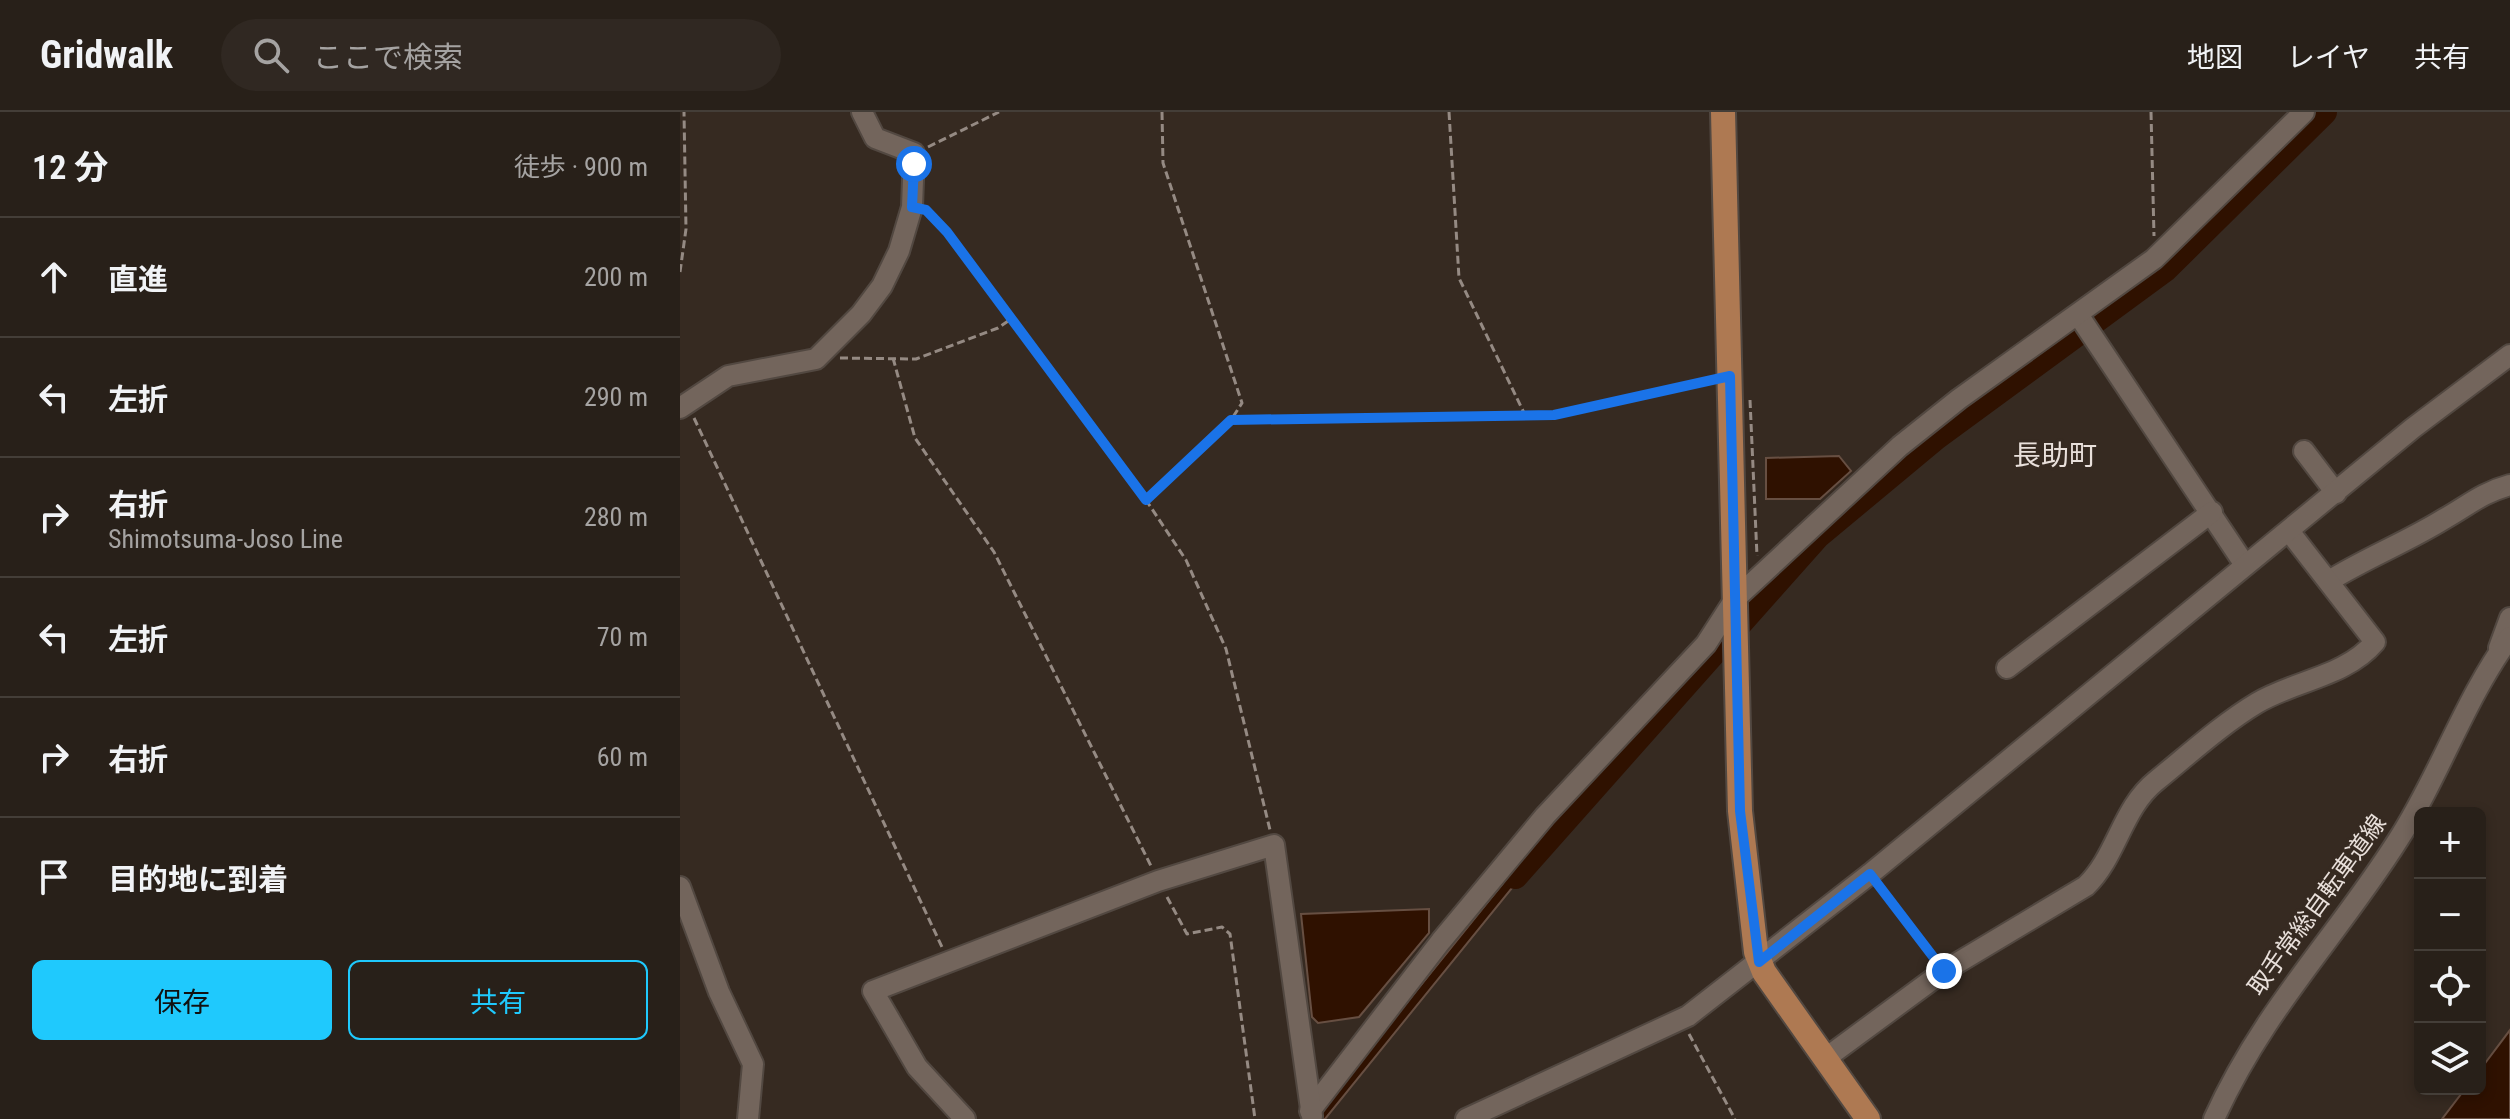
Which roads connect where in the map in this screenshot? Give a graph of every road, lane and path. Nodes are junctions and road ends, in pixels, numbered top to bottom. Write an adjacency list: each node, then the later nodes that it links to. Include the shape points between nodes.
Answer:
1 (684, 112): 12 (path, via 686,229)
2 (862, 112): 9 (street, via 875,138)
3 (999, 112): 9 (path)
4 (1162, 112): 21 (path, via 1163,163 1242,403)
5 (1449, 112): 20 (path, via 1459,278)
6 (1723, 112): 18 (main road)
7 (2151, 112): 11 (path)
8 (2304, 112): 11 (street)
9 (914, 153): 10 (street)
10 (912, 207): 14 (path, via 926,210 947,232); 15 (street, via 882,286)
11 (2154, 259): 13 (street)
12 (680, 272)
13 (2079, 316): 26 (street); 30 (street, via 1900,446)
14 (1011, 319): 17 (path, via 938,353); 25 (path)
15 (821, 355): 17 (path); 19 (street, via 728,376)
16 (2510, 355): 24 (street)
17 (893, 358): 37 (path, via 915,438 994,552)
18 (1730, 376): 20 (path, via 1554,415); 30 (main road)
19 (684, 406): 39 (path)
20 (1525, 415): 21 (path)
21 (1231, 420): 25 (path)
22 (2304, 451): 24 (street)
23 (2510, 485): 29 (street, via 2482,493)
24 (2336, 493): 27 (street)
25 (1146, 500): 35 (path, via 1186,560 1226,649)
26 (2212, 512): 28 (street); 34 (street)
27 (2289, 531): 28 (street); 29 (street)
28 (2245, 565): 36 (street)
29 (2329, 581): 41 (street, via 2375,642 2368,650 2342,668 2255,704 2137,799 2101,872 2086,886)
30 (1735, 607): 40 (main road, via 1740,811); 44 (street, via 1545,816 1441,941)
31 (2510, 618): 33 (street)
32 (2510, 637): 33 (street, 取手常総自転車道線)
33 (2497, 656): 51 (street, 取手常総自転車道線, via 2401,835 2268,1019)
34 (2007, 668)
35 (1274, 845): 37 (street); 44 (street)
36 (1870, 874): 40 (street); 41 (path)
37 (1158, 881): 39 (street); 47 (path, via 1187,934 1222,927 1230,934)
38 (680, 887): 45 (street, via 753,1064)
39 (948, 960): 46 (street, via 873,991 917,1067)
40 (1759, 962): 42 (street); 43 (main road)
41 (1944, 971): 43 (street)
42 (1681, 1019): 48 (street); 49 (path)
43 (1826, 1058): 50 (main road)
44 (1312, 1115)
45 (748, 1119)
46 (965, 1119)
47 (1255, 1119)
48 (1466, 1119)
49 (1735, 1119)
50 (1868, 1119)
51 (2214, 1119)

